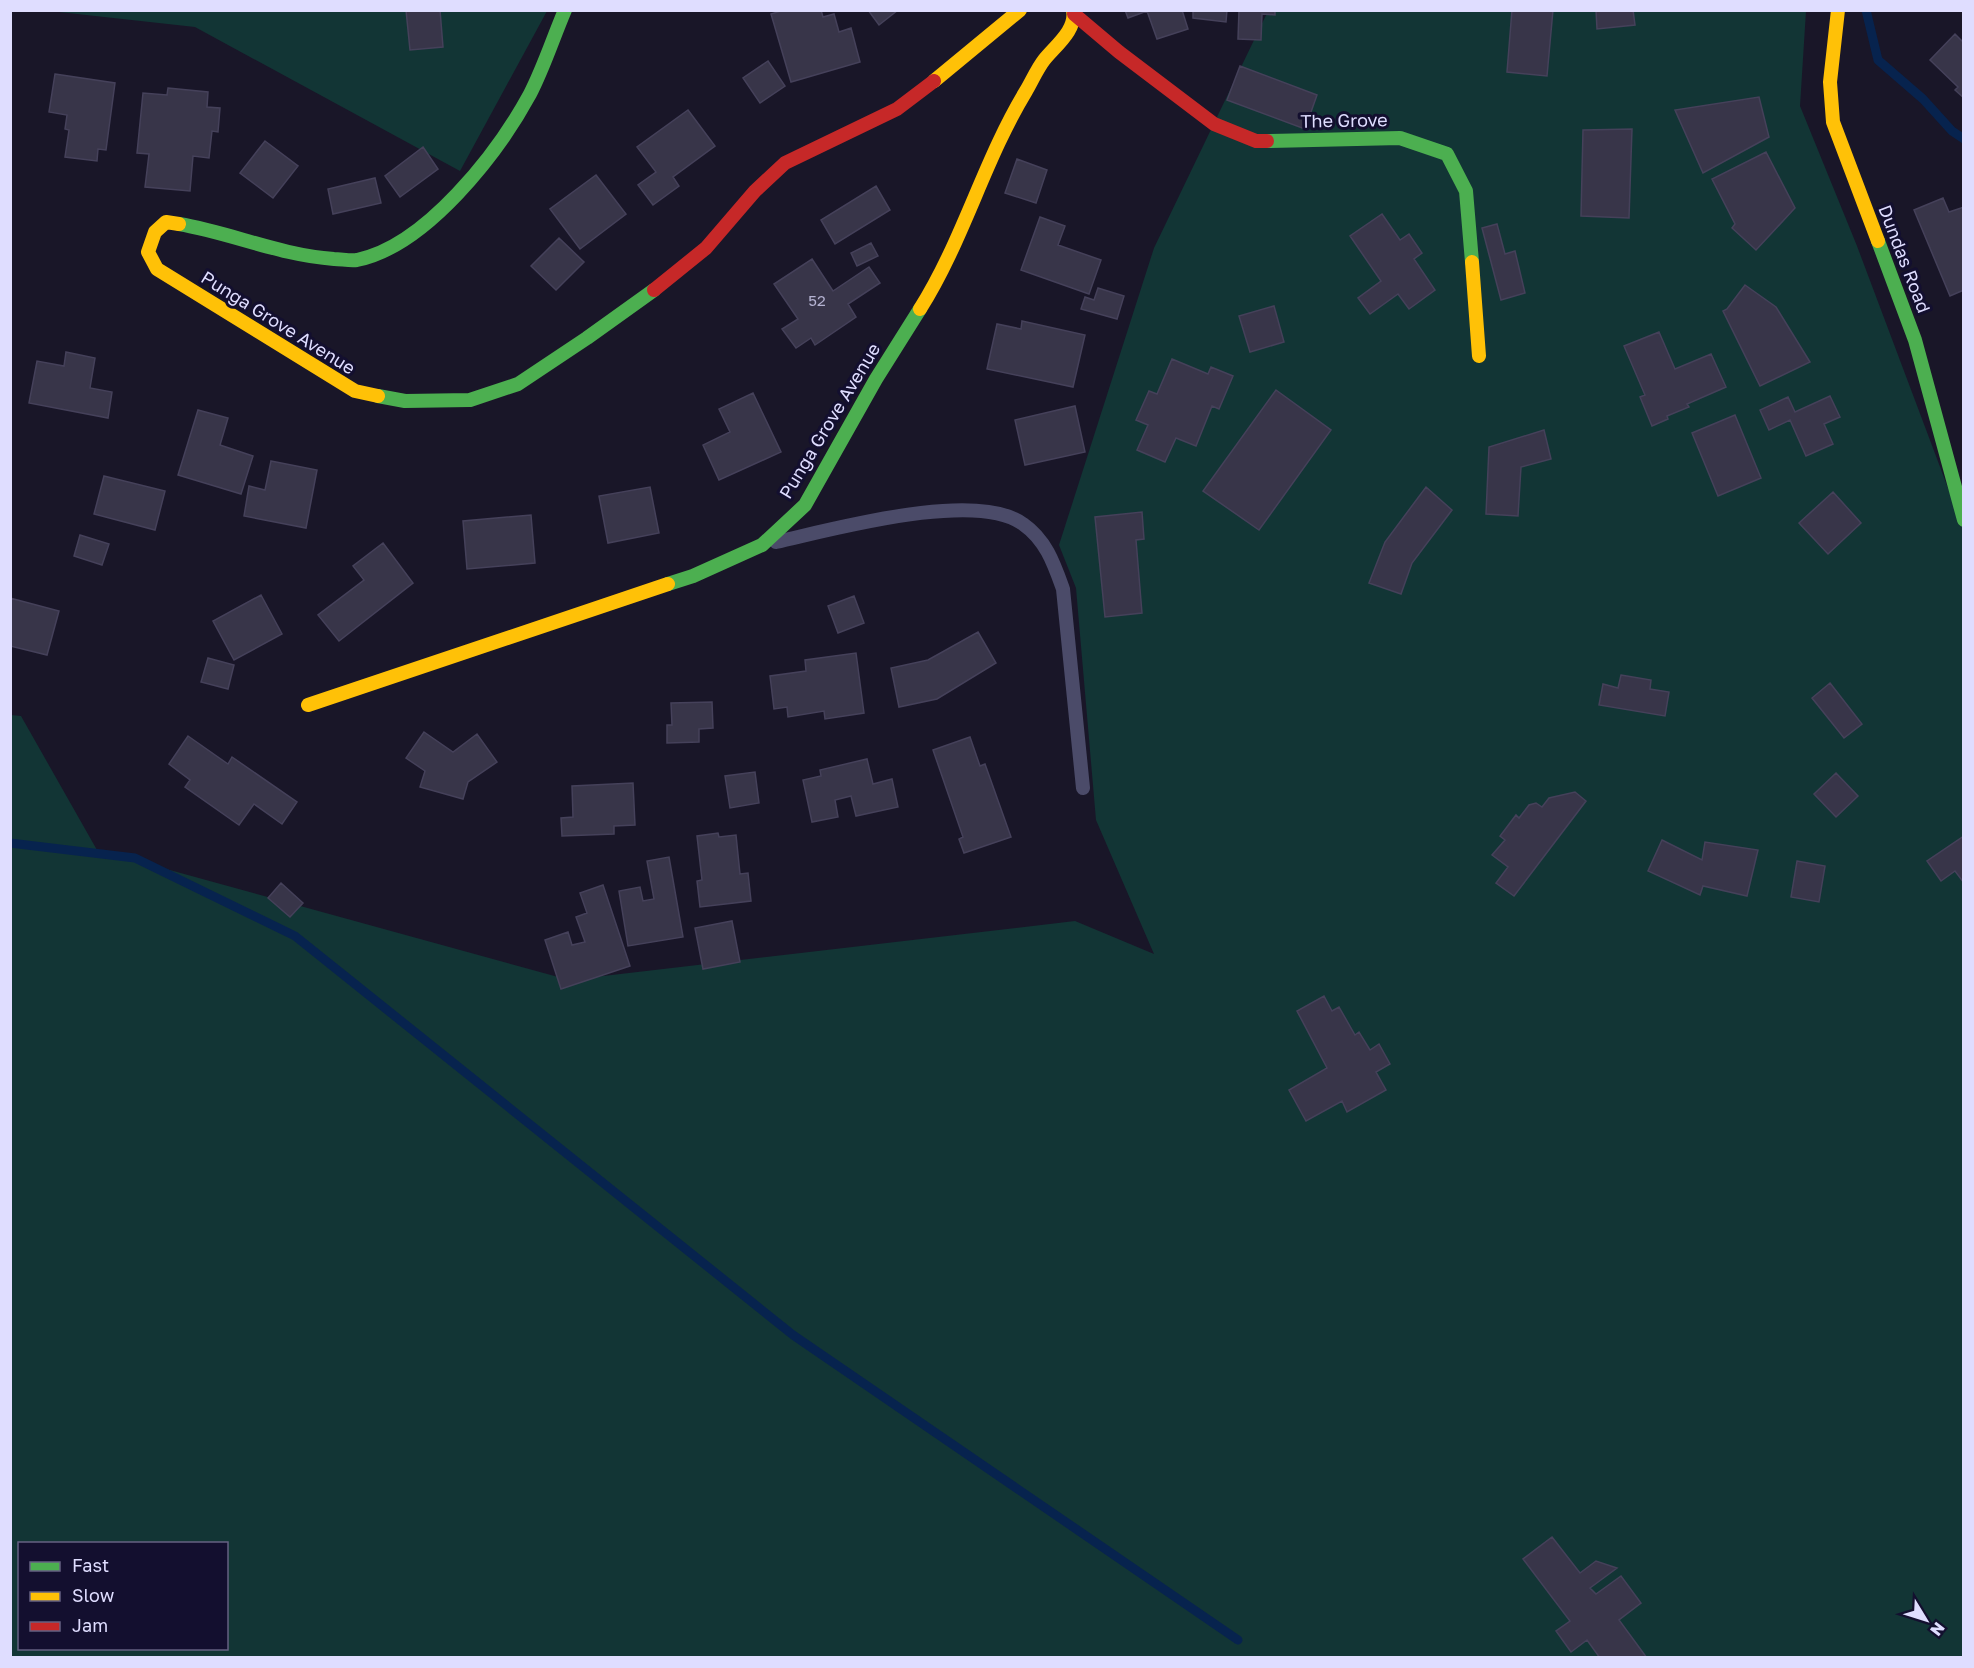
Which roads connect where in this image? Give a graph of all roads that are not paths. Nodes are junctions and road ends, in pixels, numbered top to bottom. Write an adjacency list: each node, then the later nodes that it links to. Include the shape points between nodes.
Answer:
1 (565, 10): 2 (street, Punga Grove Avenue, via 530,93 501,141 434,218 399,244 356,260 305,257 166,222 155,232 148,252 157,269 355,391 405,401 470,400 518,384 626,310 706,248 785,163 897,109)
2 (1020, 10)
3 (1838, 10): 6 (street, Dundas Road, via 1830,82 1833,122 1915,340)
4 (1073, 12): 5 (street, The Grove, via 1214,124 1256,141 1400,138 1447,153 1466,191); 7 (street, Punga Grove Avenue, via 1068,31 1044,60 1010,117 931,292 876,379 805,505)
5 (1479, 356)
6 (1964, 520)
7 (762, 545): 8 (street, Punga Grove Avenue, via 693,576); 9 (lane, via 904,514 961,509 996,513 1022,522 1052,558 1063,589)
8 (308, 705)
9 (1083, 788)

